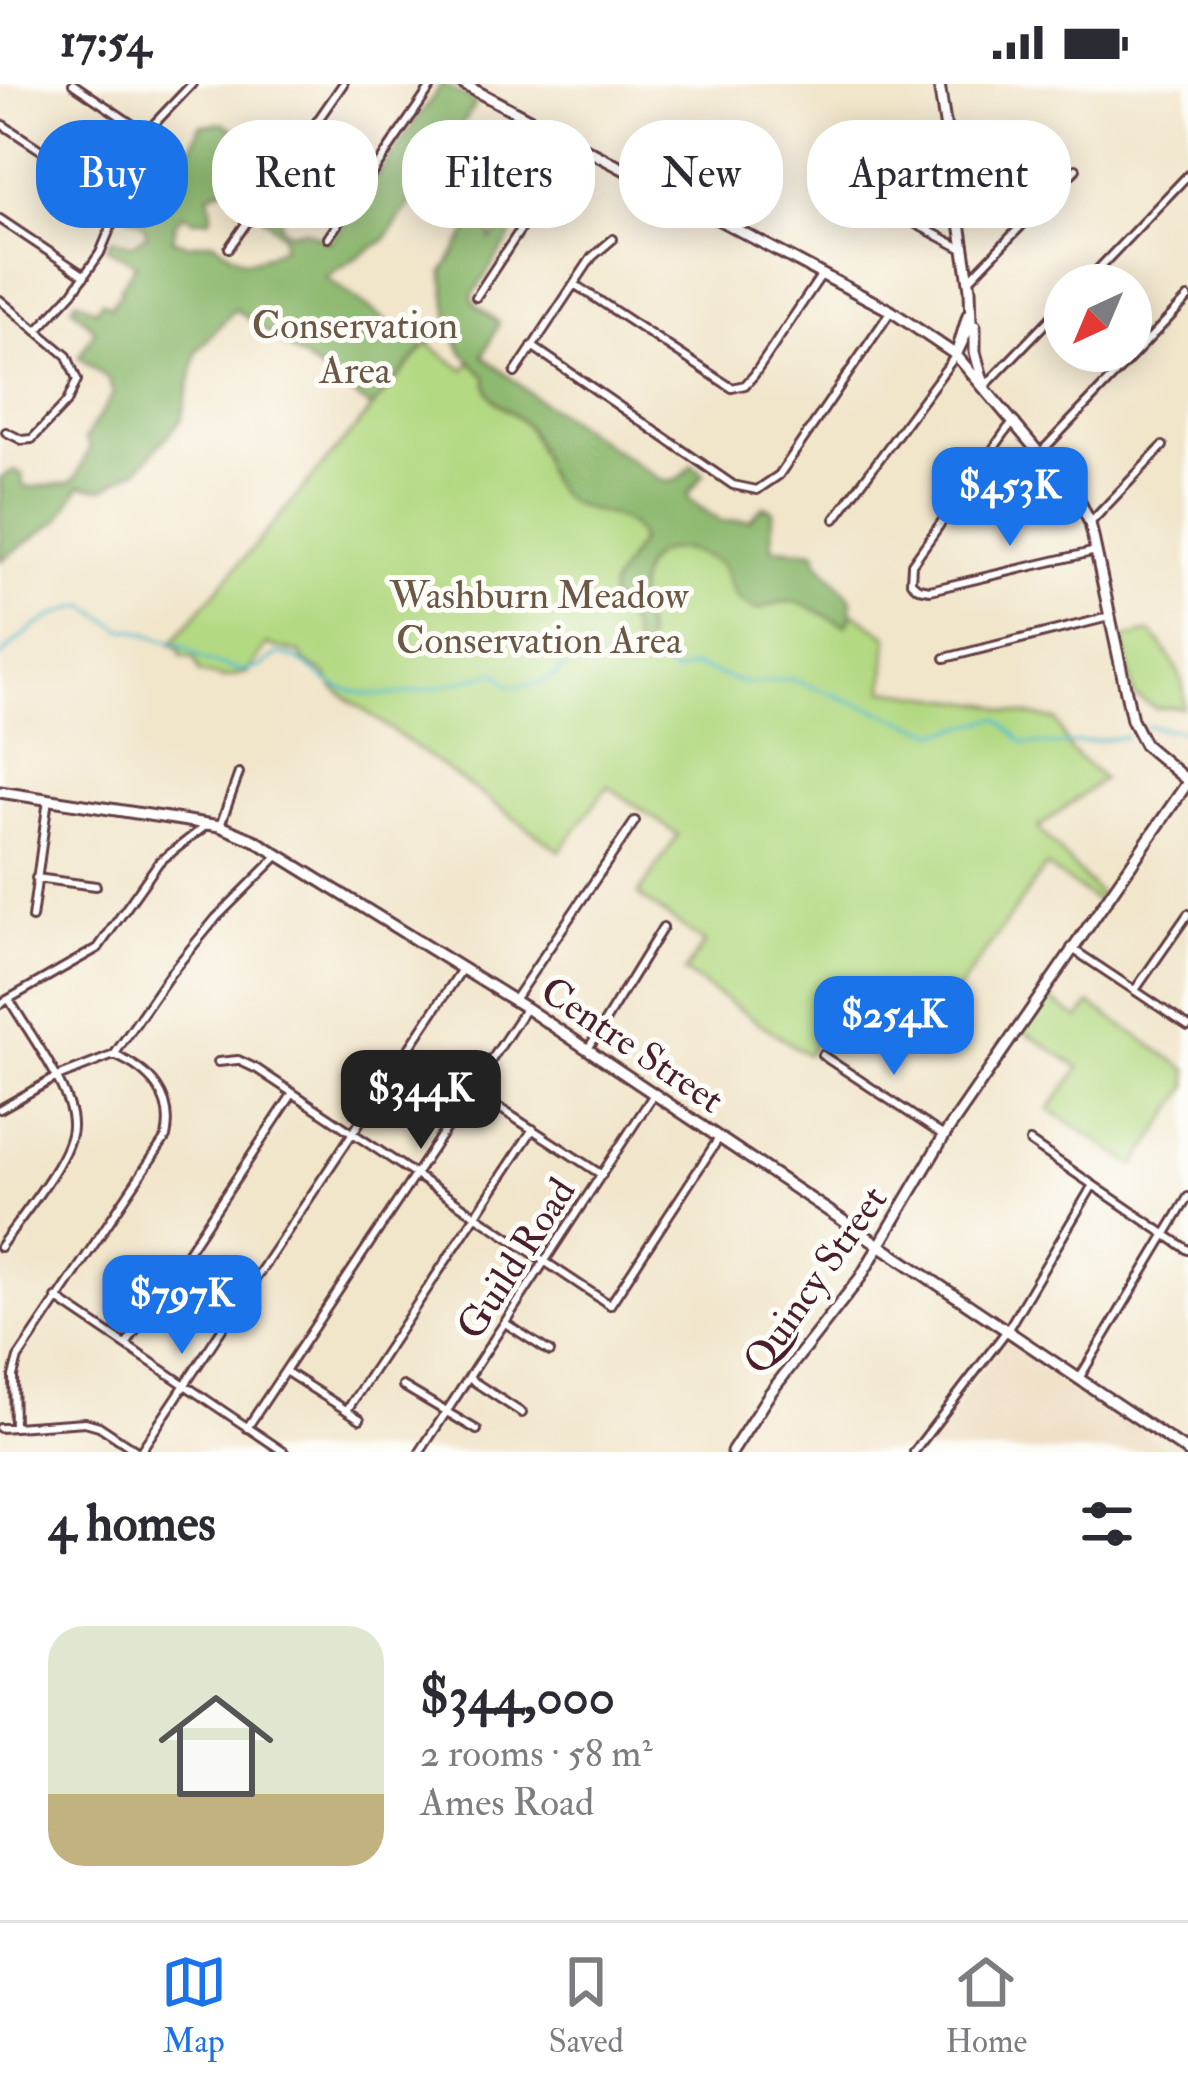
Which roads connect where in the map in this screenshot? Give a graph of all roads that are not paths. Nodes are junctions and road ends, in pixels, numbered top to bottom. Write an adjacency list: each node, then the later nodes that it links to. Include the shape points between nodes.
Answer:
1 (73, 84): 7 (street)
2 (192, 84): 8 (street)
3 (343, 84): 21 (street)
4 (433, 84): 19 (street)
5 (463, 84): 9 (main road)
6 (939, 84): 22 (main road)
7 (126, 120)
8 (156, 120)
9 (531, 120)
10 (0, 123): 11 (street)
11 (36, 147)
12 (1076, 170): 26 (street)
13 (1188, 175): 23 (street)
14 (0, 219): 25 (street)
15 (108, 228): 25 (street)
16 (521, 228): 28 (street)
17 (736, 228): 24 (main road)
18 (923, 228): 22 (street)
19 (328, 238)
20 (613, 239): 27 (street)
21 (229, 248)
22 (966, 251): 26 (main road)
23 (1102, 264)
24 (822, 274): 27 (street, via 754,375 732,388); 32 (main road)
25 (85, 276): 34 (street)
26 (969, 280): 31 (main road)
27 (574, 284): 35 (street)
28 (476, 297)
29 (1188, 298): 42 (street)
30 (0, 300): 34 (street)
31 (970, 304): 36 (main road, via 968,336); 38 (main road)
32 (891, 310): 35 (street, via 779,475 757,490 733,485); 36 (main road)
33 (1044, 325): 38 (street)
34 (38, 331): 40 (street, via 71,362 74,391 32,439)
35 (532, 346): 37 (street)
36 (956, 355): 38 (main road); 43 (street)
37 (515, 373)
38 (985, 387): 39 (main road)
39 (1016, 423): 42 (main road); 45 (street, via 912,564 911,582 935,589)
40 (6, 432)
41 (1163, 446): 44 (street)
42 (1041, 452): 44 (main road)
43 (835, 519)
44 (1090, 523): 45 (main road)
45 (1096, 550): 46 (main road)
46 (1109, 617): 47 (street); 49 (main road, via 1139,735)
47 (945, 658)
48 (239, 773): 53 (street)
49 (1188, 782): 60 (main road, Quincy Street)
50 (0, 792): 51 (main road, Centre Street)
51 (48, 799): 53 (main road, Centre Street); 55 (street)
52 (635, 821): 63 (street)
53 (214, 825): 54 (main road, Centre Street); 64 (street, via 159,862 98,948)
54 (279, 855): 61 (main road, Centre Street); 68 (street, via 204,932)
55 (36, 878): 56 (street); 58 (street)
56 (96, 886)
57 (1188, 914): 62 (street)
58 (32, 918)
59 (663, 927): 67 (street)
60 (1071, 948): 62 (street); 78 (main road, Quincy Street)
61 (463, 969): 63 (main road, Centre Street); 77 (street)
62 (1135, 991): 66 (street)
63 (514, 1000): 65 (main road, Centre Street)
64 (4, 1002): 71 (street)
65 (526, 1008): 67 (main road, Centre Street); 72 (street)
66 (1188, 1026)
67 (588, 1049): 74 (main road, Centre Street)
68 (114, 1055): 71 (street); 91 (street, via 160,1090 170,1118 166,1137)
69 (821, 1055): 78 (street)
70 (218, 1062): 73 (street, via 238,1060)
71 (55, 1078): 75 (street); 87 (street, via 70,1109 70,1139)
72 (472, 1090): 76 (street); 81 (street)
73 (293, 1093): 77 (street); 94 (street)
74 (654, 1094): 79 (main road, Centre Street); 82 (street, Guild Road)
75 (1, 1106)
76 (532, 1129): 82 (street); 85 (street)
77 (354, 1133): 81 (street); 99 (street)
78 (944, 1136): 88 (main road, Quincy Street)
79 (719, 1138): 88 (main road, Centre Street); 90 (street, via 610,1305)
80 (1030, 1142): 83 (street)
81 (415, 1174): 85 (street); 96 (street)
82 (602, 1174): 90 (street, Guild Road)
83 (1093, 1185): 86 (street); 93 (street)
84 (1188, 1197): 86 (street)
85 (476, 1216): 90 (street); 101 (street)
86 (1165, 1234): 89 (street); 97 (street)
87 (0, 1247)
88 (881, 1247): 93 (main road, Centre Street); 112 (main road, Quincy Street)
89 (1188, 1250)
90 (545, 1262): 92 (street, Guild Road)
91 (56, 1298): 94 (street); 105 (street, via 18,1358)
92 (505, 1323): 95 (street); 98 (street, Guild Road)
93 (1009, 1329): 97 (main road, Centre Street); 113 (street)
94 (126, 1345): 99 (street)
95 (550, 1352)
96 (285, 1371): 101 (street); 107 (street)
97 (1080, 1377): 114 (main road, Centre Street)
98 (469, 1378): 102 (street, Guild Road); 103 (street)
99 (187, 1385): 107 (street); 109 (street)
100 (403, 1386): 102 (street)
101 (347, 1410): 104 (street)
102 (448, 1410): 108 (street); 111 (street, Guild Road)
103 (523, 1413)
104 (360, 1419)
105 (14, 1426): 106 (street); 109 (street, via 85,1422)
106 (0, 1428)
107 (248, 1428): 110 (street)
108 (477, 1430)
109 (139, 1452)
110 (284, 1452)
111 (420, 1452)
112 (732, 1452)
113 (914, 1452)
114 (1188, 1452)

